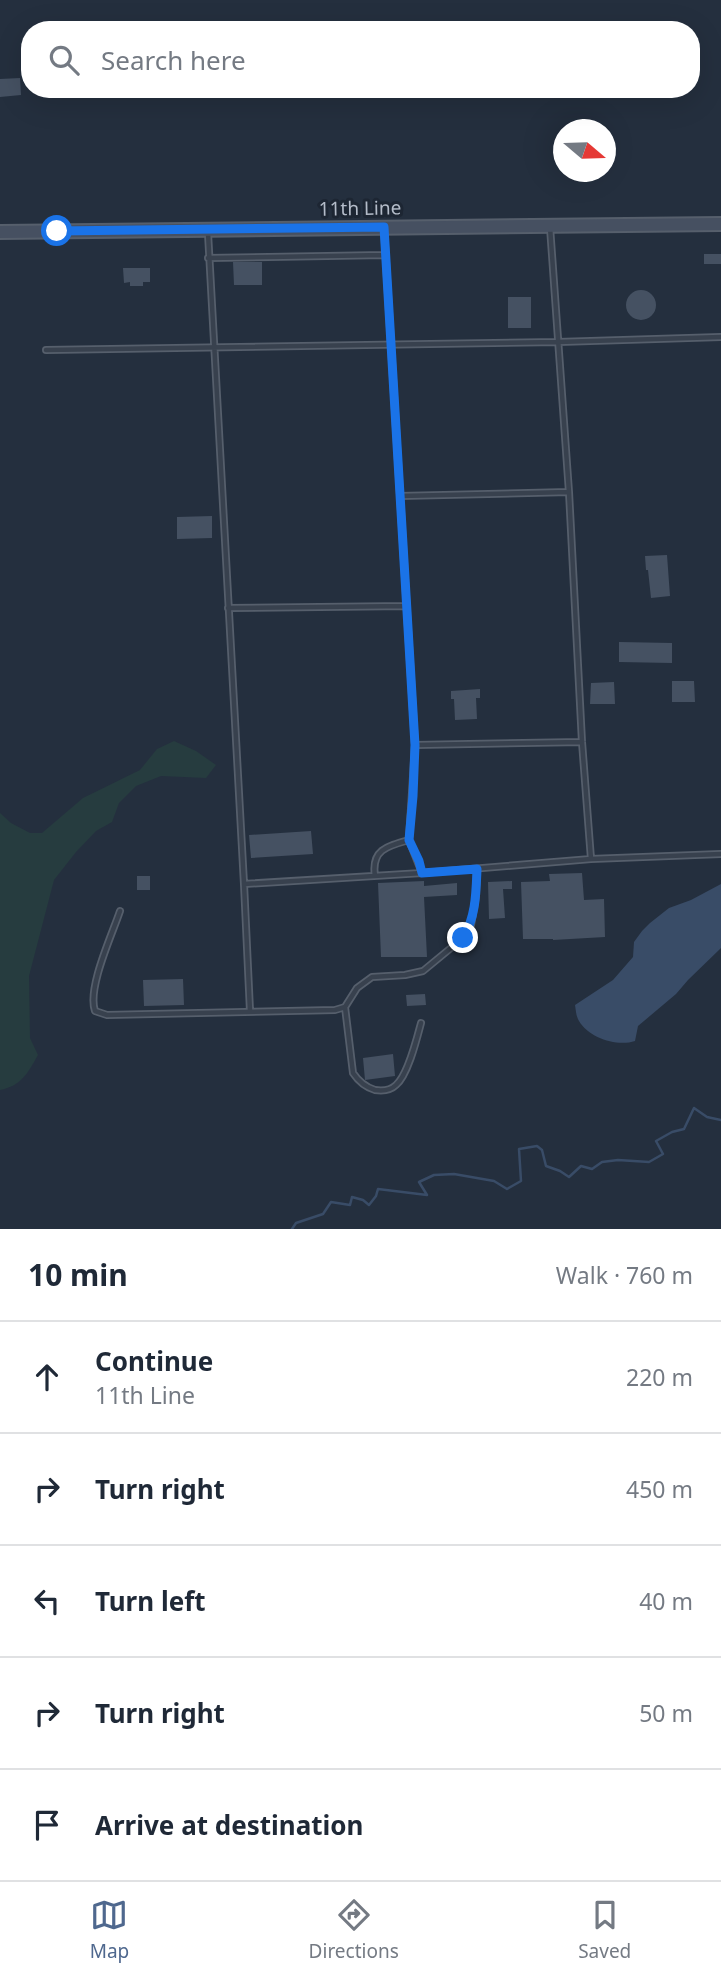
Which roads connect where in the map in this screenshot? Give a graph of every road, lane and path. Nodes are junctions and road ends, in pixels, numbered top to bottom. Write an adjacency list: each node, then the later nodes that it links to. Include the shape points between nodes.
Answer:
1 (721, 224): 2 (main road, 11th Line)
2 (550, 226): 3 (main road, 11th Line); 9 (lane)
3 (384, 227): 4 (main road, 11th Line); 6 (lane)
4 (208, 230): 5 (main road, 11th Line); 7 (lane)
5 (0, 232)
6 (385, 255): 7 (lane); 10 (lane)
7 (208, 258): 11 (lane)
8 (721, 337): 9 (lane)
9 (558, 342): 10 (lane); 13 (lane)
10 (391, 345): 11 (lane); 14 (lane)
11 (214, 348): 12 (lane); 16 (lane)
12 (46, 351)
13 (569, 492): 14 (lane); 17 (lane)
14 (400, 496): 15 (lane)
15 (407, 606): 16 (lane); 18 (lane)
16 (228, 608): 25 (lane)
17 (582, 741): 18 (lane); 21 (lane)
18 (415, 745): 19 (lane)
19 (409, 840): 23 (lane); 24 (lane, via 377,854)
20 (721, 854): 21 (lane)
21 (591, 859): 22 (lane)
22 (477, 869): 23 (lane); 27 (lane, via 471,925 463,938 423,971 372,977 357,988)
23 (422, 873): 24 (lane)
24 (375, 876): 25 (lane)
25 (244, 884): 28 (lane)
26 (120, 911): 28 (lane, via 94,987 95,1011 107,1015)
27 (345, 1007): 28 (lane); 29 (lane, via 353,1073 359,1082 379,1091 397,1085)
28 (250, 1011)
29 (421, 1023)

